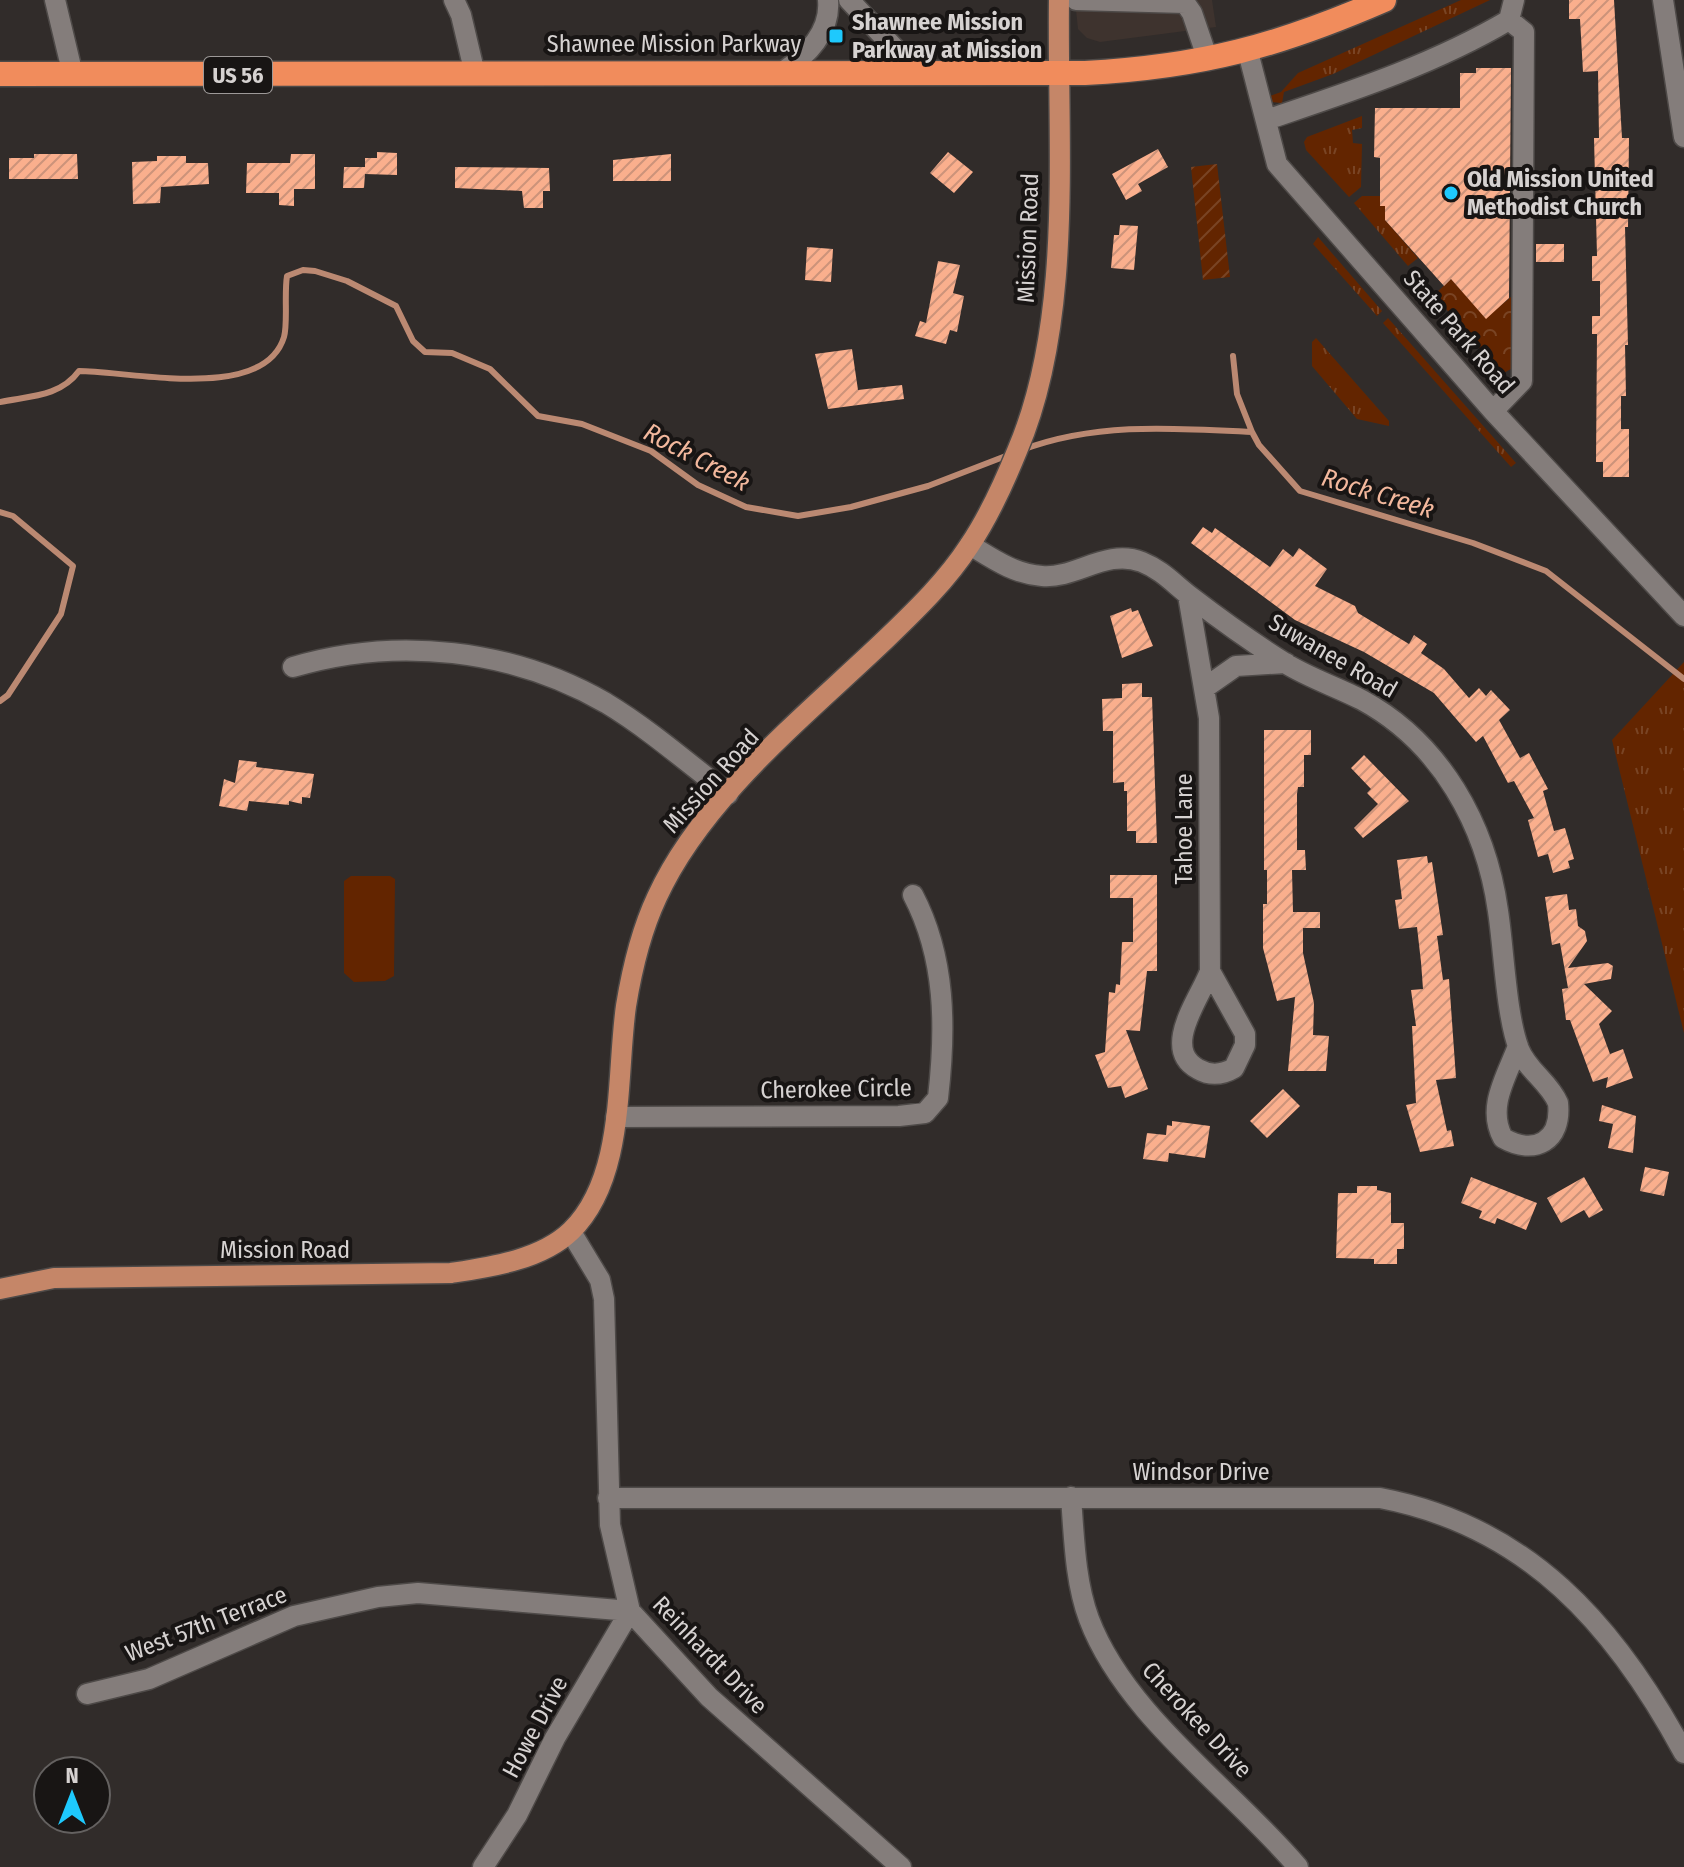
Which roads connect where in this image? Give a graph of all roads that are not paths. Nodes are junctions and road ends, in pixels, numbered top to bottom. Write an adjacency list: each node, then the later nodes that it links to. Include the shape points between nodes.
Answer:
1 (55, 0): 17 (street)
2 (454, 0): 16 (street)
3 (828, 0): 12 (street, via 824,26 808,54)
4 (849, 0): 13 (street)
5 (1059, 0): 14 (main road, Mission Road)
6 (1076, 0): 11 (street, via 1185,3)
7 (1384, 0): 10 (highway, Shawnee Mission Parkway / US 56)
8 (1663, 0): 19 (street)
9 (1511, 10): 18 (street, via 1388,79); 20 (street, via 1524,32 1522,381)
10 (1248, 52): 11 (highway, Shawnee Mission Parkway / US 56); 18 (street, State Park Road)
11 (1208, 60): 14 (highway, Shawnee Mission Parkway / US 56)
12 (783, 72): 13 (highway, Shawnee Mission Parkway / US 56); 16 (highway, Shawnee Mission Parkway / US 56)
13 (917, 72): 14 (highway, Shawnee Mission Parkway / US 56)
14 (1058, 73): 21 (main road, Mission Road, via 1050,329 1018,451)
15 (0, 74): 17 (highway, Shawnee Mission Parkway / US 56)
16 (475, 74): 17 (highway, Shawnee Mission Parkway / US 56)
17 (73, 75)
18 (1266, 120): 20 (street, State Park Road, via 1277,164)
19 (1684, 137)
20 (1493, 411): 23 (street, State Park Road)
21 (974, 538): 22 (street, Suwanee Road, via 1014,571 1044,577 1068,574 1090,563 1139,561 1166,574); 27 (main road, Mission Road, via 922,604)
22 (1188, 595): 24 (street, Suwanee Road); 26 (street, Tahoe Lane)
23 (1684, 616)
24 (1286, 663): 26 (street, via 1236,666); 30 (street, Suwanee Road, via 1390,718 1439,765 1461,797 1483,841 1494,880)
25 (293, 667): 27 (street, via 375,650 451,653 537,671 618,711)
26 (1206, 687): 29 (street, Tahoe Lane)
27 (728, 794): 31 (main road, Mission Road, via 681,853 647,922 625,1010)
28 (913, 895): 31 (street, Cherokee Circle, via 933,938 941,999 938,1098 925,1113)
29 (1210, 971): 29 (street, Tahoe Lane, via 1241,1022 1245,1045 1234,1068 1217,1074 1195,1068 1182,1045 1189,1014)
30 (1518, 1046): 30 (street, Suwanee Road, via 1558,1103 1554,1133 1535,1147 1503,1138 1495,1117)
31 (616, 1117): 32 (main road, Mission Road, via 601,1179)
32 (571, 1232): 33 (main road, Mission Road, via 512,1262 451,1273 54,1278); 35 (street, Reinhardt Drive, via 600,1280 604,1299)
33 (0, 1289)
34 (1071, 1497): 35 (street, Windsor Drive); 38 (street, Windsor Drive, via 1380,1498 1456,1518 1524,1555 1556,1581 1631,1671); 41 (street, Cherokee Drive, via 1082,1590 1089,1619 1109,1658 1165,1729)
35 (608, 1498): 36 (street, Reinhardt Drive)
36 (630, 1611): 37 (street, West 57th Terrace, via 418,1593 378,1597 294,1616 149,1679); 39 (street, Reinhardt Drive, via 709,1697); 40 (street, Howe Drive)
37 (87, 1694)
38 (1684, 1753)
39 (892, 1864)
40 (483, 1867)
41 (1298, 1867)

